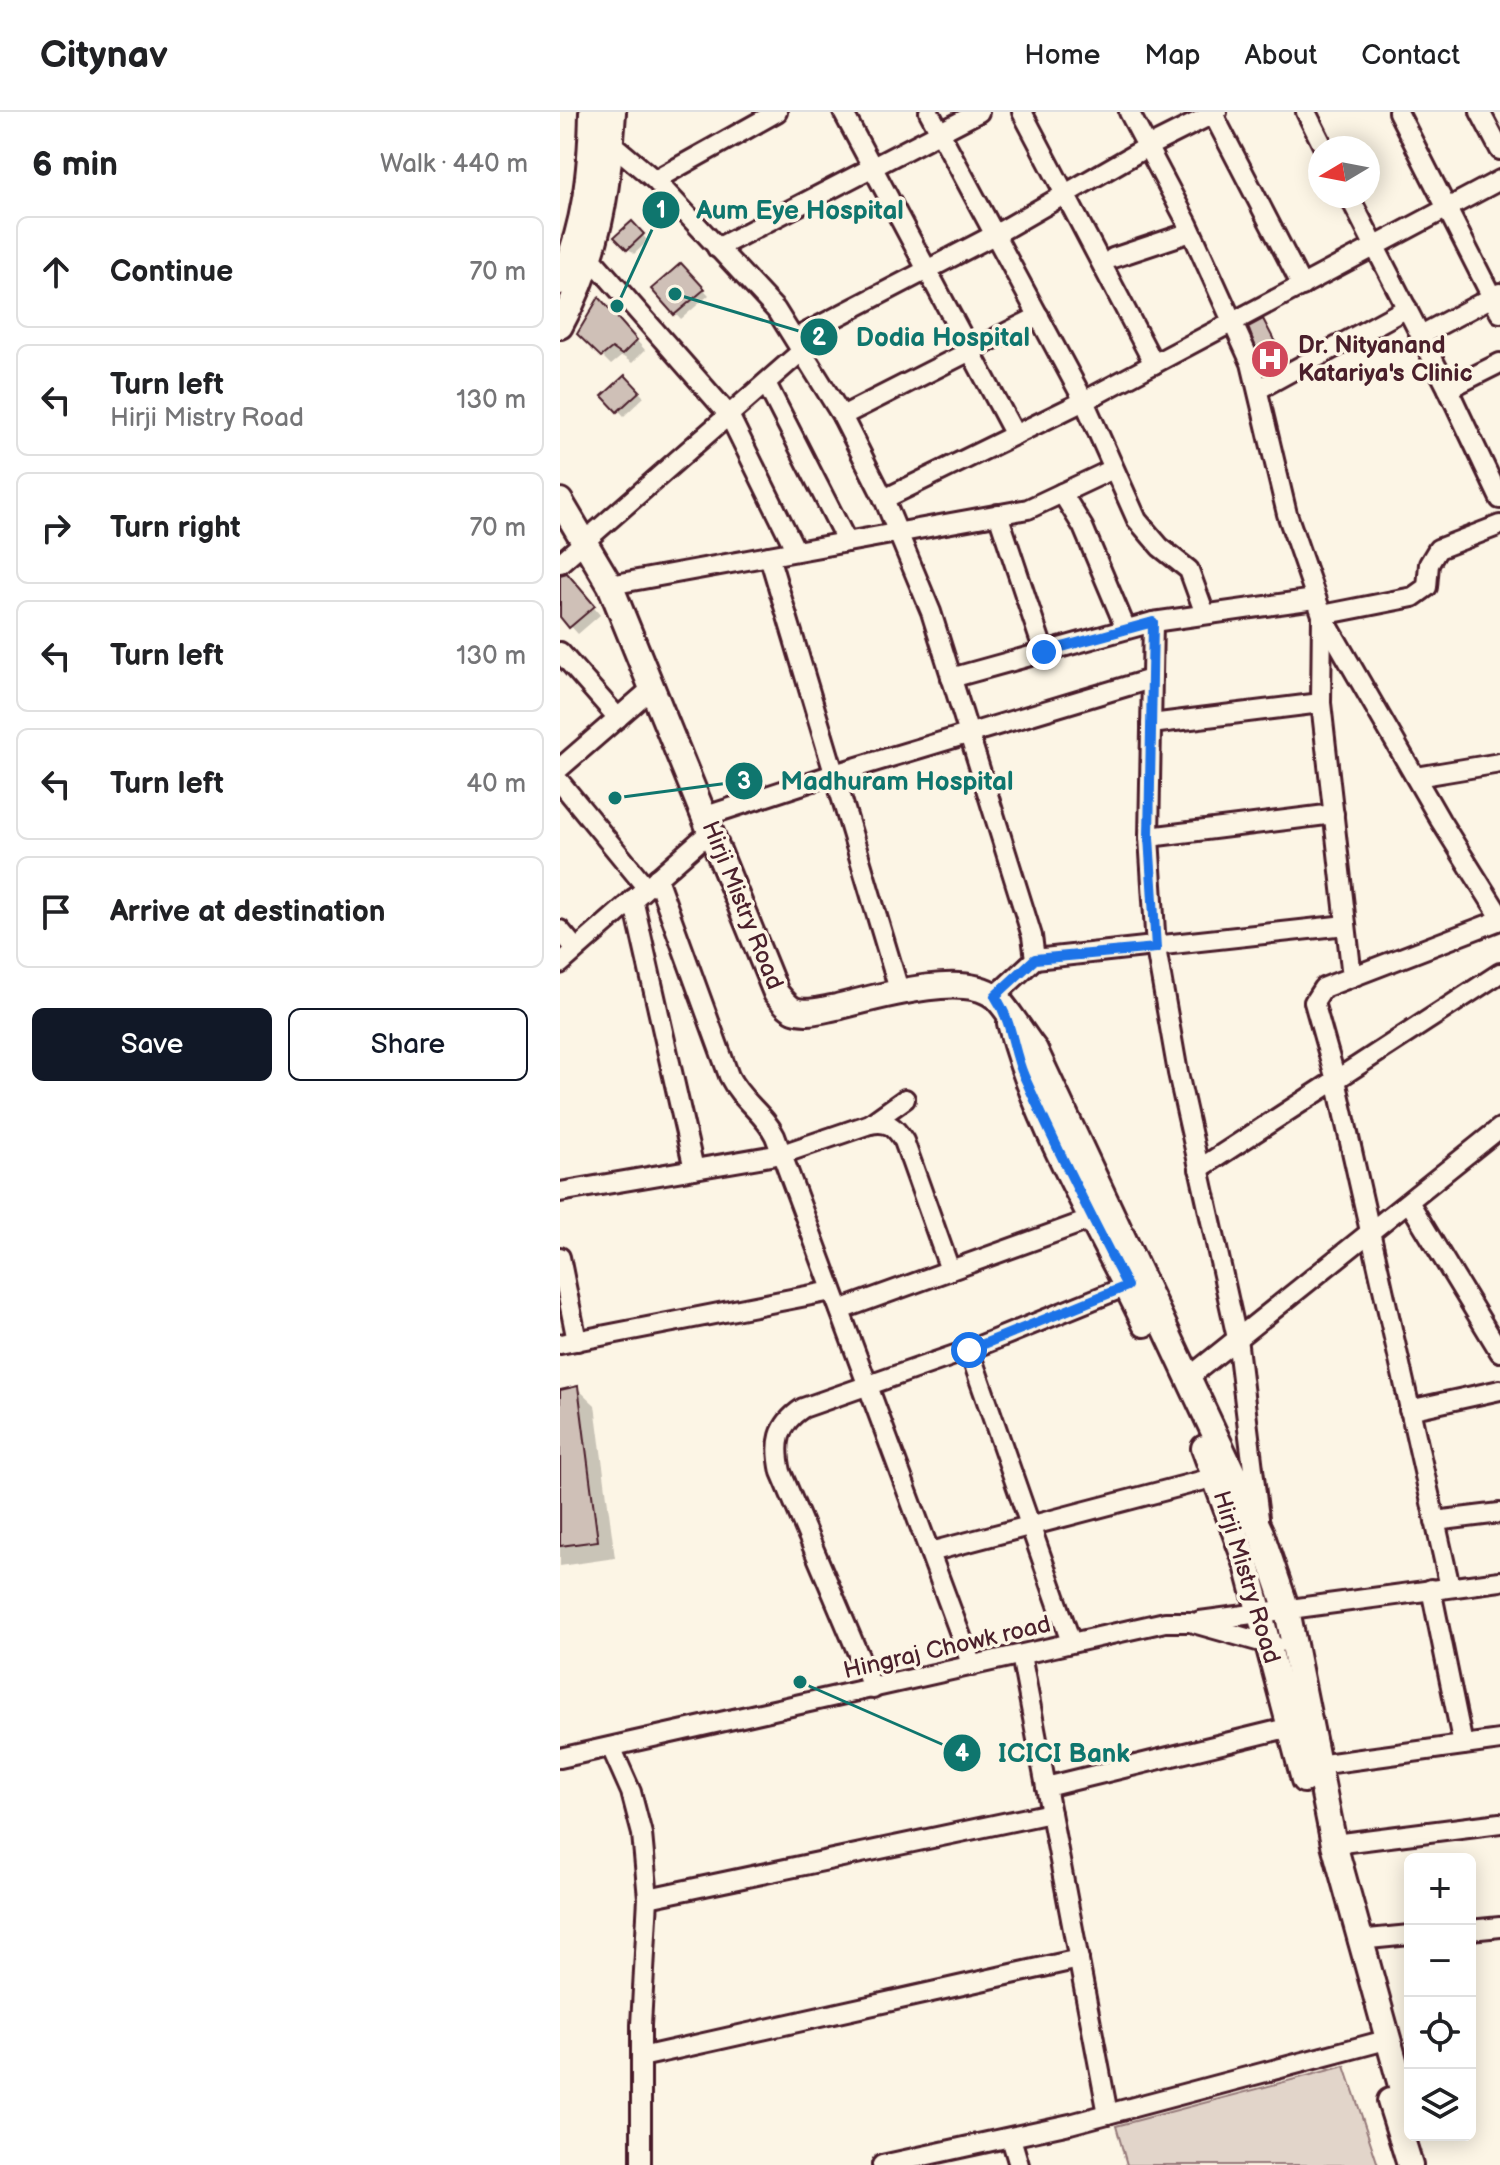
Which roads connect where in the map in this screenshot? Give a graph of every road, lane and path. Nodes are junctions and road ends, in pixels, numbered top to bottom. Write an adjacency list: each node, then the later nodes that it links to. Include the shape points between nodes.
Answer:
1 (592, 112): 15 (main road)
2 (613, 112): 15 (main road)
3 (777, 112): 19 (street)
4 (843, 112): 18 (street)
5 (929, 112): 13 (street)
6 (979, 112): 13 (street)
7 (1022, 112): 21 (street)
8 (1129, 112): 16 (street)
9 (1306, 112): 14 (street)
10 (1398, 112): 22 (street)
11 (1480, 112): 17 (street)
12 (1215, 113): 16 (street); 32 (street)
13 (940, 133): 18 (street); 25 (street)
14 (1318, 136)
15 (602, 140): 19 (street); 28 (main road, via 603,221); 31 (main road)
16 (1147, 147): 21 (street); 24 (street)
17 (1500, 150)
18 (871, 166): 27 (street); 30 (street)
19 (655, 180): 27 (street)
20 (1500, 180): 22 (street)
21 (1065, 195): 25 (street); 42 (street)
22 (1449, 207): 26 (street); 33 (street)
23 (1355, 208): 26 (street)
24 (1191, 232): 29 (street); 36 (street)
25 (996, 234): 30 (street); 35 (street)
26 (1375, 247): 32 (street); 34 (street)
27 (717, 248): 39 (street, via 776,310)
28 (591, 258): 37 (main road); 47 (street)
29 (1113, 258)
30 (926, 270): 39 (street); 40 (street)
31 (560, 282)
32 (1302, 286): 36 (street)
33 (1497, 301): 38 (street)
34 (1407, 308): 38 (street); 44 (street)
35 (1039, 316): 40 (street); 46 (street)
36 (1234, 323): 42 (street); 44 (street)
37 (560, 326)
38 (1421, 335): 45 (street)
39 (799, 344): 43 (street); 48 (street)
40 (970, 352): 48 (street); 49 (street)
41 (1500, 363): 45 (street)
42 (1154, 364): 46 (street)
43 (766, 383): 47 (street); 59 (street)
44 (1259, 389): 64 (street, via 1287,514)
45 (1448, 389): 53 (street)
46 (1084, 401): 49 (street); 50 (street)
47 (729, 415): 58 (street); 60 (street)
48 (842, 416): 52 (street)
49 (1015, 435): 52 (street)
50 (1113, 469): 51 (street); 65 (street, via 1147,535 1189,570)
51 (1062, 493): 55 (street, via 1028,509); 67 (street, via 1083,527)
52 (884, 499): 57 (street)
53 (1500, 499)
54 (560, 501): 58 (main road, Hirji Mistry Road)
55 (998, 514): 57 (street); 69 (street)
56 (1500, 525): 64 (street, via 1438,549 1429,564 1427,587 1413,597)
57 (898, 532): 59 (street); 70 (street)
58 (586, 541): 62 (street); 63 (main road, Hirji Mistry Road)
59 (847, 542): 60 (street)
60 (796, 551): 61 (street)
61 (769, 556): 63 (street); 79 (street)
62 (560, 563)
63 (610, 585): 72 (main road, Hirji Mistry Road)
64 (1319, 607): 65 (street); 73 (street); 80 (street)
65 (1205, 614): 66 (street)
66 (1153, 622): 67 (street); 71 (street)
67 (1126, 629): 69 (street)
68 (560, 652): 74 (street)
69 (1044, 652): 70 (street)
70 (951, 678): 76 (street)
71 (1151, 679): 75 (street); 76 (street)
72 (651, 689): 74 (street); 83 (main road, Hirji Mistry Road)
73 (1321, 703): 75 (street); 82 (street)
74 (618, 718): 78 (street)
75 (1151, 724): 84 (street)
76 (968, 734): 79 (street); 91 (street, via 1017,884)
77 (1500, 763): 80 (street)
78 (560, 768)
79 (834, 774): 83 (street); 95 (street)
80 (1416, 777): 86 (street)
81 (560, 782): 85 (street)
82 (1334, 814): 84 (street); 87 (street)
83 (709, 823): 85 (street); 95 (main road, Hirji Mistry Road, via 776,993 786,1004 795,1011 812,1012)
84 (1149, 837): 89 (street)
85 (646, 888): 90 (street); 102 (street, via 729,1076 743,1101 770,1126); 103 (street)
86 (1500, 918): 94 (street)
87 (1346, 925): 89 (street); 94 (street)
88 (560, 930): 90 (street)
89 (1156, 948): 91 (street); 104 (street)
90 (576, 949): 92 (street)
91 (1035, 959): 96 (street)
92 (560, 964)
93 (1500, 973): 98 (street)
94 (1352, 977): 98 (street, via 1323,988 1314,1002)
95 (900, 993): 96 (main road, Hirji Mistry Road, via 947,986 973,987)
96 (995, 996): 97 (main road, Hirji Mistry Road)
97 (1008, 1017): 107 (main road, Hirji Mistry Road, via 1022,1071); 118 (main road, Hirji Mistry Road, via 1035,1050)
98 (1336, 1080): 104 (street); 108 (street)
99 (905, 1099): 100 (street)
100 (870, 1124): 102 (street); 110 (street, via 886,1122 904,1141)
101 (1497, 1139): 106 (street)
102 (782, 1154): 103 (street); 112 (street)
103 (694, 1169): 105 (street)
104 (1199, 1169): 114 (street)
105 (560, 1192)
106 (1409, 1202): 108 (street); 117 (street)
107 (1092, 1219): 110 (street); 111 (main road, Hirji Mistry Road)
108 (1369, 1233): 114 (street); 121 (street)
109 (560, 1257): 115 (street)
110 (950, 1270): 113 (street)
111 (1127, 1286): 116 (street); 122 (main road, Hirji Mistry Road)
112 (832, 1291): 113 (street); 115 (street)
113 (840, 1310): 119 (street)
114 (1237, 1338): 118 (street); 126 (street)
115 (568, 1342)
116 (969, 1350): 119 (street); 125 (street)
117 (1500, 1352)
118 (1188, 1378): 126 (main road, Hirji Mistry Road)
119 (869, 1388): 127 (street); 138 (street, via 803,1408 788,1418 777,1454)
120 (1500, 1390): 121 (street)
121 (1409, 1410): 124 (street)
122 (1216, 1477): 125 (street); 131 (main road, Hirji Mistry Road)
123 (1500, 1513): 124 (street)
124 (1435, 1521): 129 (street)
125 (1031, 1526): 127 (street); 133 (street)
126 (1261, 1533): 130 (main road, Hirji Mistry Road)
127 (930, 1552): 137 (street)
128 (1500, 1581): 129 (street)
129 (1441, 1588): 130 (street); 141 (street)
130 (1287, 1610): 131 (street); 136 (main road, Hirji Mistry Road)
131 (1259, 1613): 132 (street); 134 (main road, Hirji Mistry Road)
132 (1190, 1622): 133 (street, Hingraj Chowk road, via 1165,1622); 134 (street, Hingraj Chowk road)
133 (1071, 1642): 135 (street, Hingraj Chowk road)
134 (1267, 1642): 136 (street, Hingraj Chowk road); 139 (main road, Hirji Mistry Road)
135 (1021, 1655): 137 (street, Hingraj Chowk road); 145 (street)
136 (1296, 1655): 144 (main road, Hirji Mistry Road)
137 (972, 1666): 138 (street, Hingraj Chowk road)
138 (873, 1689): 142 (street, Hingraj Chowk road)
139 (1291, 1727): 145 (street); 155 (main road, Hirji Mistry Road)
140 (1500, 1740): 141 (street)
141 (1463, 1745): 144 (street)
142 (611, 1747): 143 (street, Hingraj Chowk road); 149 (street, via 642,1834)
143 (560, 1758)
144 (1317, 1765): 148 (main road, Hirji Mistry Road)
145 (1046, 1787): 146 (street)
146 (1051, 1813): 149 (street); 154 (street)
147 (1500, 1823): 148 (street)
148 (1334, 1844): 153 (main road, Hirji Mistry Road)
149 (648, 1898): 156 (street)
150 (1500, 1927): 151 (street)
151 (1476, 1929)
152 (1404, 1936): 153 (street)
153 (1358, 1940): 155 (main road, Hirji Mistry Road)
154 (1079, 1959): 156 (street); 158 (street)
155 (1379, 2042): 157 (main road, Hirji Mistry Road); 158 (street); 164 (main road, Hirji Mistry Road)
156 (641, 2057): 161 (street)
157 (1404, 2103)
158 (1108, 2114): 159 (street)
159 (1011, 2138): 162 (street); 163 (street)
160 (1417, 2141): 165 (main road)
161 (641, 2165)
162 (882, 2165)
163 (1019, 2165)
164 (1410, 2165)
165 (1424, 2165)

